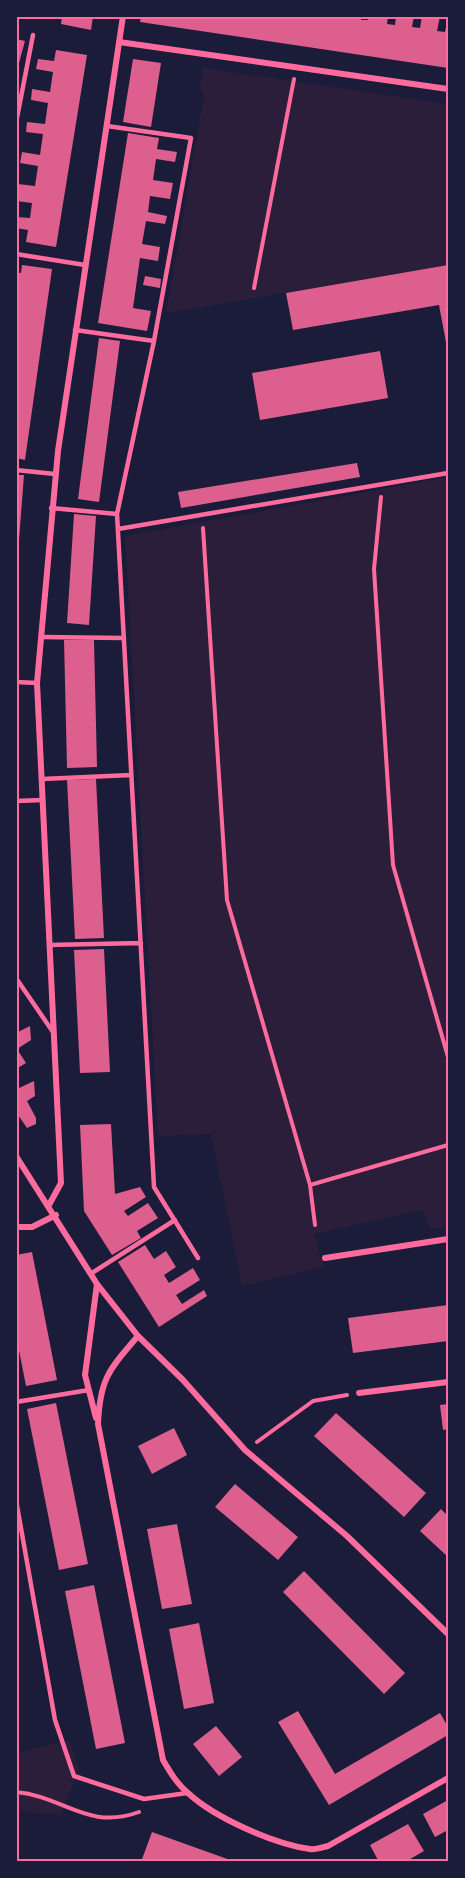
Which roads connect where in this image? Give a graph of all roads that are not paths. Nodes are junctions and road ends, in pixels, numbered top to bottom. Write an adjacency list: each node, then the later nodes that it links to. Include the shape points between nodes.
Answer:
1 (123, 16): 3 (street)
2 (33, 34): 5 (lane)
3 (119, 42): 4 (street); 6 (street)
4 (448, 89)
5 (16, 123)
6 (107, 126): 8 (street); 10 (lane, via 191,138)
7 (16, 254): 8 (lane)
8 (85, 265): 9 (street)
9 (75, 330): 10 (lane); 13 (street)
10 (154, 341): 15 (lane)
11 (16, 470): 13 (lane)
12 (448, 473): 16 (lane)
13 (55, 474): 14 (street)
14 (51, 508): 15 (lane); 17 (street)
15 (117, 514): 16 (lane)
16 (118, 529): 18 (lane)
17 (41, 637): 18 (lane); 20 (street)
18 (124, 638): 21 (lane)
19 (16, 682): 20 (lane)
20 (37, 682): 22 (street)
21 (131, 775): 22 (lane); 25 (lane)
22 (42, 779): 23 (street)
23 (43, 800): 24 (lane); 26 (street)
24 (16, 801)
25 (141, 943): 26 (lane); 32 (lane, via 154,1187)
26 (49, 945): 28 (street)
27 (16, 978): 28 (lane)
28 (53, 1032): 30 (street, via 61,1183)
29 (16, 1156): 30 (street)
30 (49, 1205): 31 (street)
31 (56, 1215): 33 (street, via 32,1227); 37 (street)
32 (175, 1220): 35 (lane); 37 (lane)
33 (16, 1227)
34 (448, 1239): 36 (street)
35 (198, 1258)
36 (325, 1258)
37 (92, 1272): 38 (street)
38 (97, 1284): 39 (street); 41 (street, via 85,1375)
39 (138, 1336): 44 (street, via 108,1371 99,1395); 46 (street, via 245,1450 347,1536)
40 (448, 1382): 42 (street)
41 (88, 1390): 43 (lane); 44 (street)
42 (359, 1393)
43 (16, 1402)
44 (98, 1424): 48 (street, via 163,1760)
45 (16, 1500): 48 (lane, via 55,1720 74,1776 144,1799)
46 (448, 1634)
47 (448, 1778): 48 (street, via 328,1846 312,1850 248,1830 207,1809)
48 (187, 1793)

